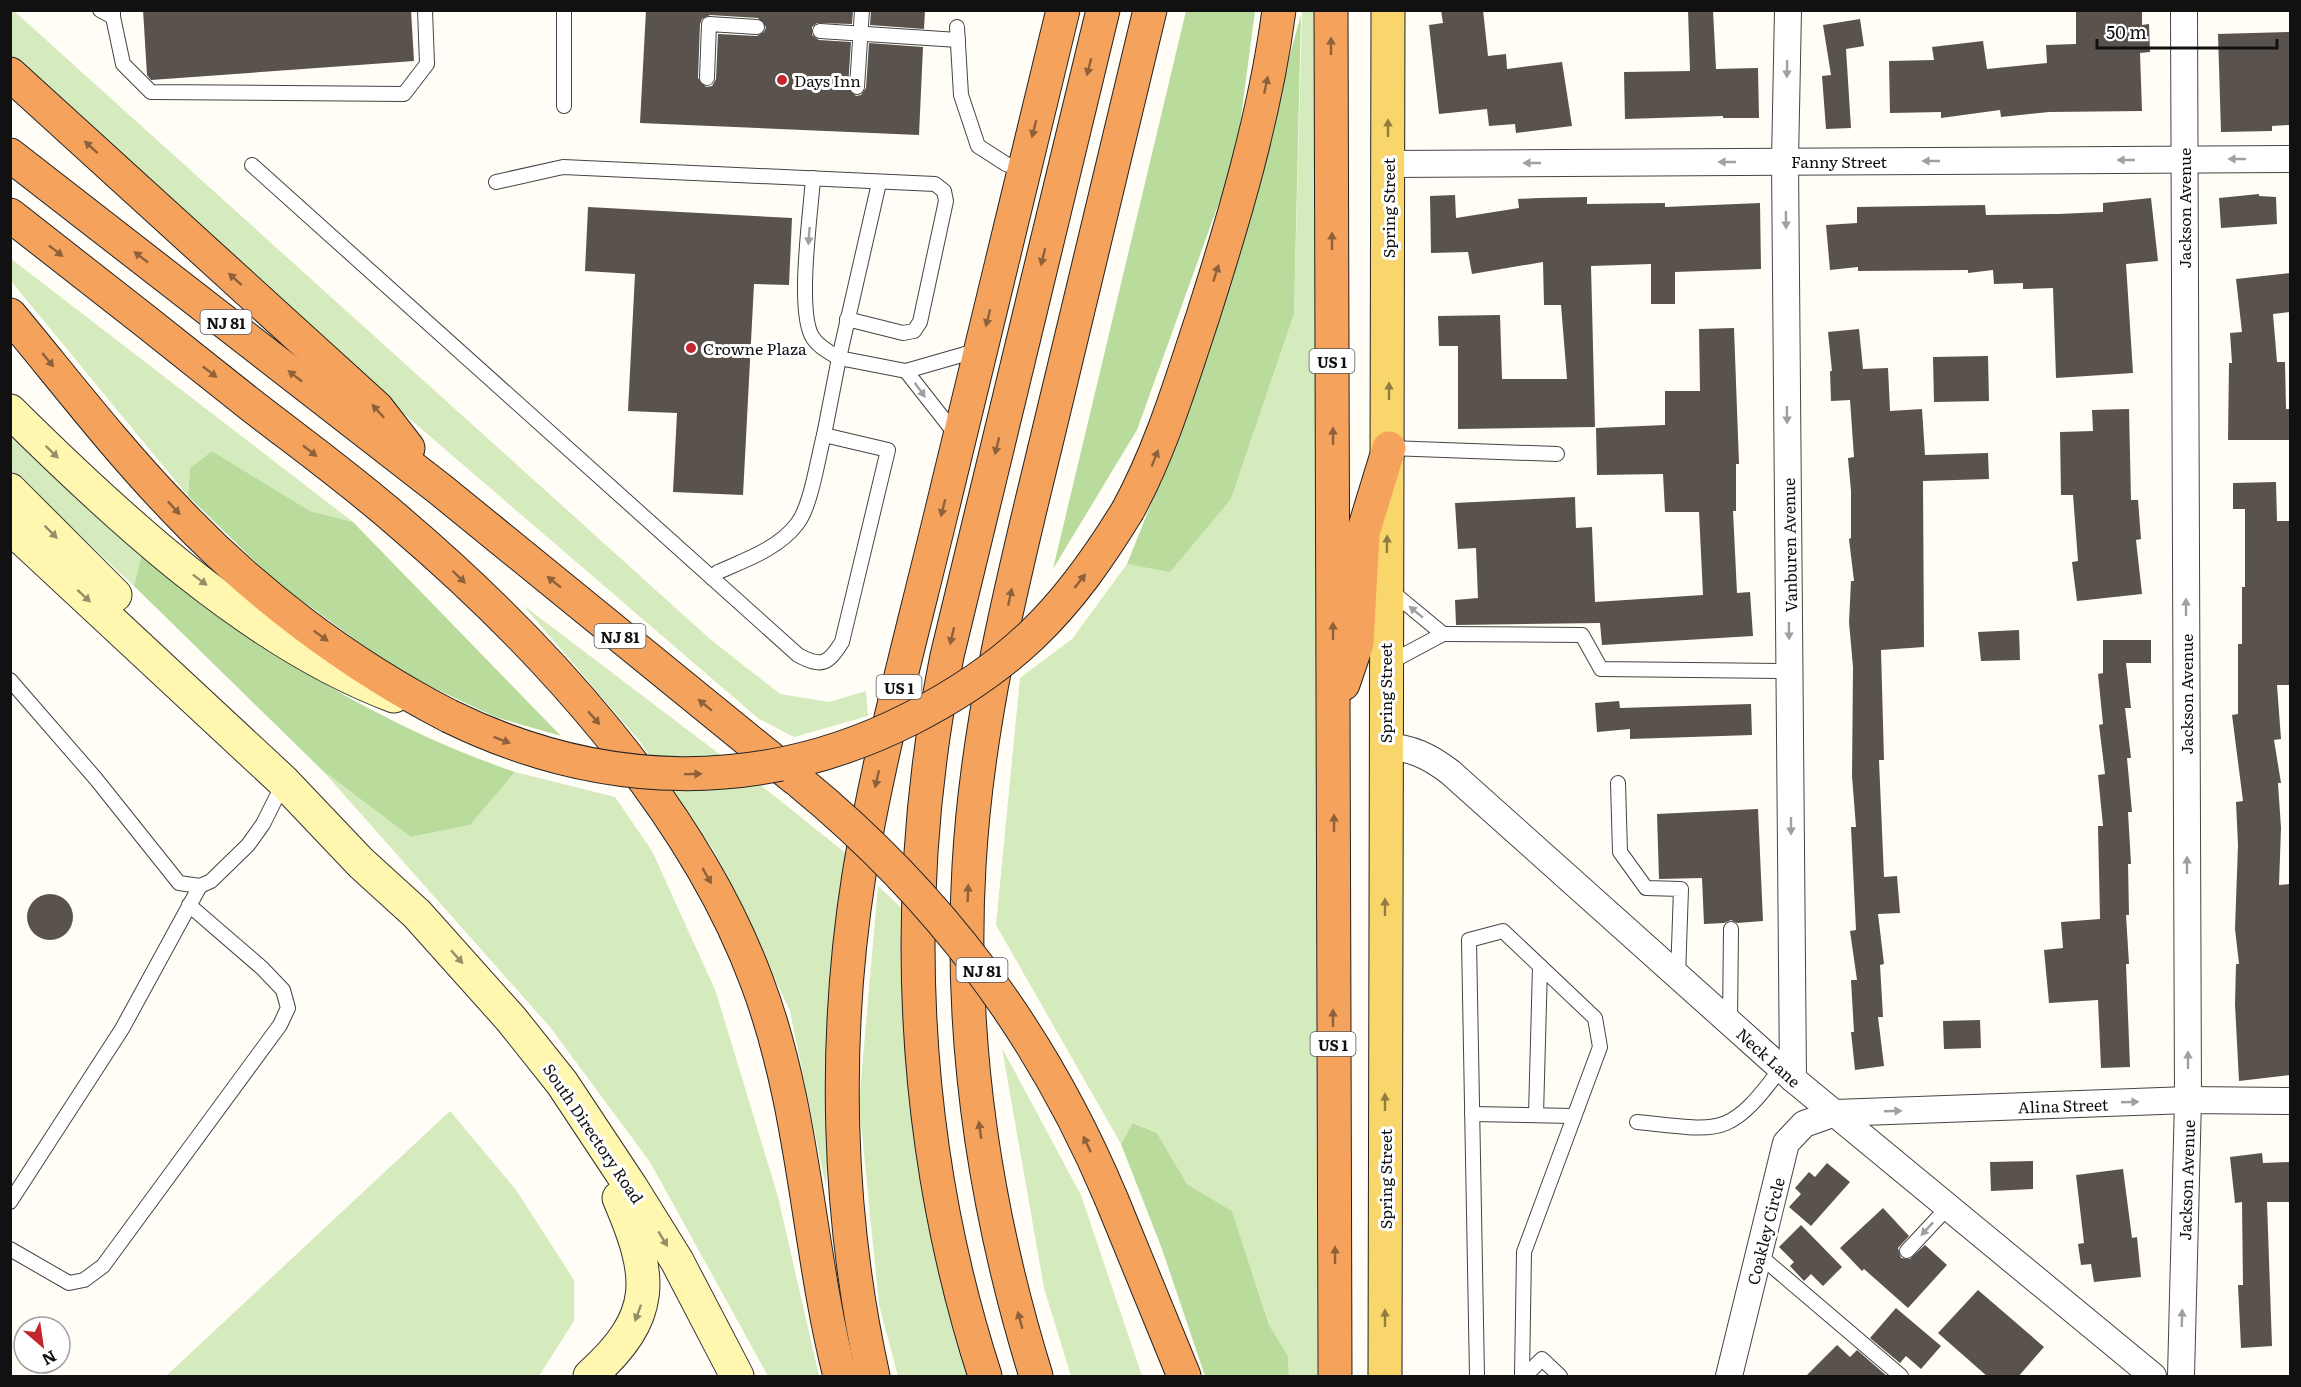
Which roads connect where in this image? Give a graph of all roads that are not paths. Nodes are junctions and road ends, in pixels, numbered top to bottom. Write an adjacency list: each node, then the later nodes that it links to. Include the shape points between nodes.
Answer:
1 (100, 10): 13 (lane)
2 (425, 10): 13 (lane, via 427,64 404,94 151,92 123,64)
3 (564, 10): 21 (lane)
4 (862, 10): 17 (lane)
5 (1063, 10): 28 (highway, US 1, one-way to 28)
6 (1103, 10): 84 (highway, one-way to 84, via 950,645 932,743 922,833 917,963 926,1095 946,1226)
7 (1150, 10): 85 (highway, one-way to 7, via 995,1218 975,1087 967,957 972,823 991,690 1017,562)
8 (1279, 10): 53 (highway, one-way to 8, bridge, via 540,754 626,771 737,771 823,754 874,736 924,712 998,664 1030,637 1095,561 1128,510 1166,429 1226,243 1261,109)
9 (1331, 10): 52 (highway, US 1, one-way to 9)
10 (1388, 10): 26 (main road, Spring Street, one-way to 10)
11 (1788, 10): 25 (street, Vanburen Avenue, one-way to 25)
12 (2184, 10): 23 (street, Jackson Avenue)
13 (113, 14)
14 (709, 17): 15 (lane); 19 (lane)
15 (757, 27)
16 (820, 31): 17 (lane)
17 (861, 34): 20 (lane); 28 (lane, via 958,34 961,95 978,146 1006,164)
18 (10, 74): 44 (highway, one-way to 18, via 376,408)
19 (707, 78)
20 (857, 87)
21 (564, 106)
22 (10, 155): 44 (highway, NJ 81, one-way to 22)
23 (2184, 159): 24 (street, Fanny Street, one-way to 23); 25 (street, Fanny Street, one-way to 25); 65 (street, Jackson Avenue, one-way to 23)
24 (2290, 159)
25 (1785, 162): 26 (street, Fanny Street, one-way to 26); 50 (street, Vanburen Avenue, one-way to 50)
26 (1388, 164): 41 (main road, Spring Street, one-way to 26)
27 (252, 165): 46 (lane)
28 (1024, 170): 35 (highway, US 1, one-way to 35)
29 (813, 178): 30 (lane, via 563,167); 31 (lane); 36 (lane, one-way to 36, via 806,271 808,326 813,339)
30 (496, 182)
31 (879, 183): 34 (lane); 34 (lane, via 935,184 944,190 946,201 920,322 914,331 903,333)
32 (10, 215): 82 (highway, one-way to 82, via 371,498 435,554 555,675 664,808 718,895 764,999 791,1102 820,1285)
33 (10, 315): 53 (highway, one-way to 53, via 175,510 238,570 343,652)
34 (847, 319): 36 (lane)
35 (981, 350): 37 (lane); 40 (highway, US 1)
36 (839, 358): 37 (lane); 39 (lane)
37 (906, 371): 40 (lane, one-way to 40)
38 (10, 411): 53 (street, one-way to 53, via 162,550 292,647 352,678)
39 (824, 435): 46 (lane, via 798,524 766,551); 46 (lane, via 888,450 842,642 832,657 813,664 798,655)
40 (959, 439): 83 (highway, US 1, one-way to 83, via 874,793 848,966 844,1055 847,1188)
41 (1389, 448): 42 (lane); 47 (main road, Spring Street, one-way to 41); 52 (highway, via 1363,533 1357,643)
42 (1557, 454)
43 (10, 490): 59 (street, one-way to 59, via 370,853)
44 (441, 490): 73 (highway, NJ 81, one-way to 44, bridge, via 1050,1071 984,973 892,865 800,782)
45 (10, 528): 55 (street, one-way to 55)
46 (712, 578)
47 (1386, 587): 48 (lane, one-way to 47); 49 (main road, Spring Street)
48 (1443, 634): 49 (lane); 50 (lane, via 1582,635 1601,669)
49 (1385, 665): 54 (main road, Spring Street)
50 (1790, 671): 64 (street, Vanburen Avenue, one-way to 64)
51 (10, 680): 57 (lane, via 96,778 179,883)
52 (1334, 711): 88 (highway, US 1, one-way to 52)
53 (449, 716)
54 (1385, 746): 62 (street, Neck Lane, via 1426,755 1450,772); 89 (main road, Spring Street, one-way to 54)
55 (284, 782): 57 (lane, via 248,845 211,881); 59 (street, via 361,863)
56 (1618, 783): 62 (lane, via 1620,852 1646,888 1681,888)
57 (200, 886): 58 (lane)
58 (189, 905): 74 (lane, via 122,1029); 76 (lane, via 283,990 288,1008 280,1025 103,1266 84,1280 69,1283)
59 (417, 914): 71 (street, South Directory Road, one-way to 71, via 537,1051)
60 (1731, 929): 63 (lane)
61 (1540, 966): 68 (lane, via 1503,931 1469,940); 69 (lane); 70 (lane, via 1595,1018 1600,1047)
62 (1678, 976): 63 (street, Neck Lane)
63 (1730, 1022): 64 (street, Neck Lane)
64 (1787, 1074): 67 (street, Neck Lane); 72 (lane, via 1736,1120 1710,1129)
65 (2188, 1100): 66 (street, Alina Street); 67 (street, Alina Street, one-way to 65); 95 (street, Jackson Avenue, one-way to 65)
66 (2290, 1101)
67 (1835, 1113): 75 (street, Neck Lane); 78 (street, Coakley Circle, via 1804,1125 1786,1143)
68 (1472, 1114): 69 (lane); 90 (lane)
69 (1536, 1115): 70 (lane)
70 (1574, 1116): 91 (lane, via 1524,1252)
71 (586, 1119): 80 (street, one-way to 80, via 635,1234 643,1278 641,1305 630,1333); 81 (street, South Directory Road, one-way to 81, via 677,1261)
72 (1637, 1122)
73 (1111, 1198): 86 (highway); 87 (highway)
74 (10, 1202)
75 (1948, 1207): 77 (lane, one-way to 77); 79 (street, Neck Lane)
76 (10, 1249)
77 (1906, 1251)
78 (1759, 1255): 93 (street, Coakley Circle); 94 (lane)
79 (2141, 1373)
80 (590, 1377)
81 (737, 1377)
82 (840, 1377)
83 (873, 1377)
84 (985, 1377)
85 (1036, 1377)
86 (1160, 1377)
87 (1184, 1377)
88 (1335, 1377)
89 (1385, 1377)
90 (1478, 1377)
91 (1524, 1377): 92 (lane, via 1542,1359)
92 (1560, 1377)
93 (1729, 1377)
94 (1901, 1377)
95 (2181, 1377)

